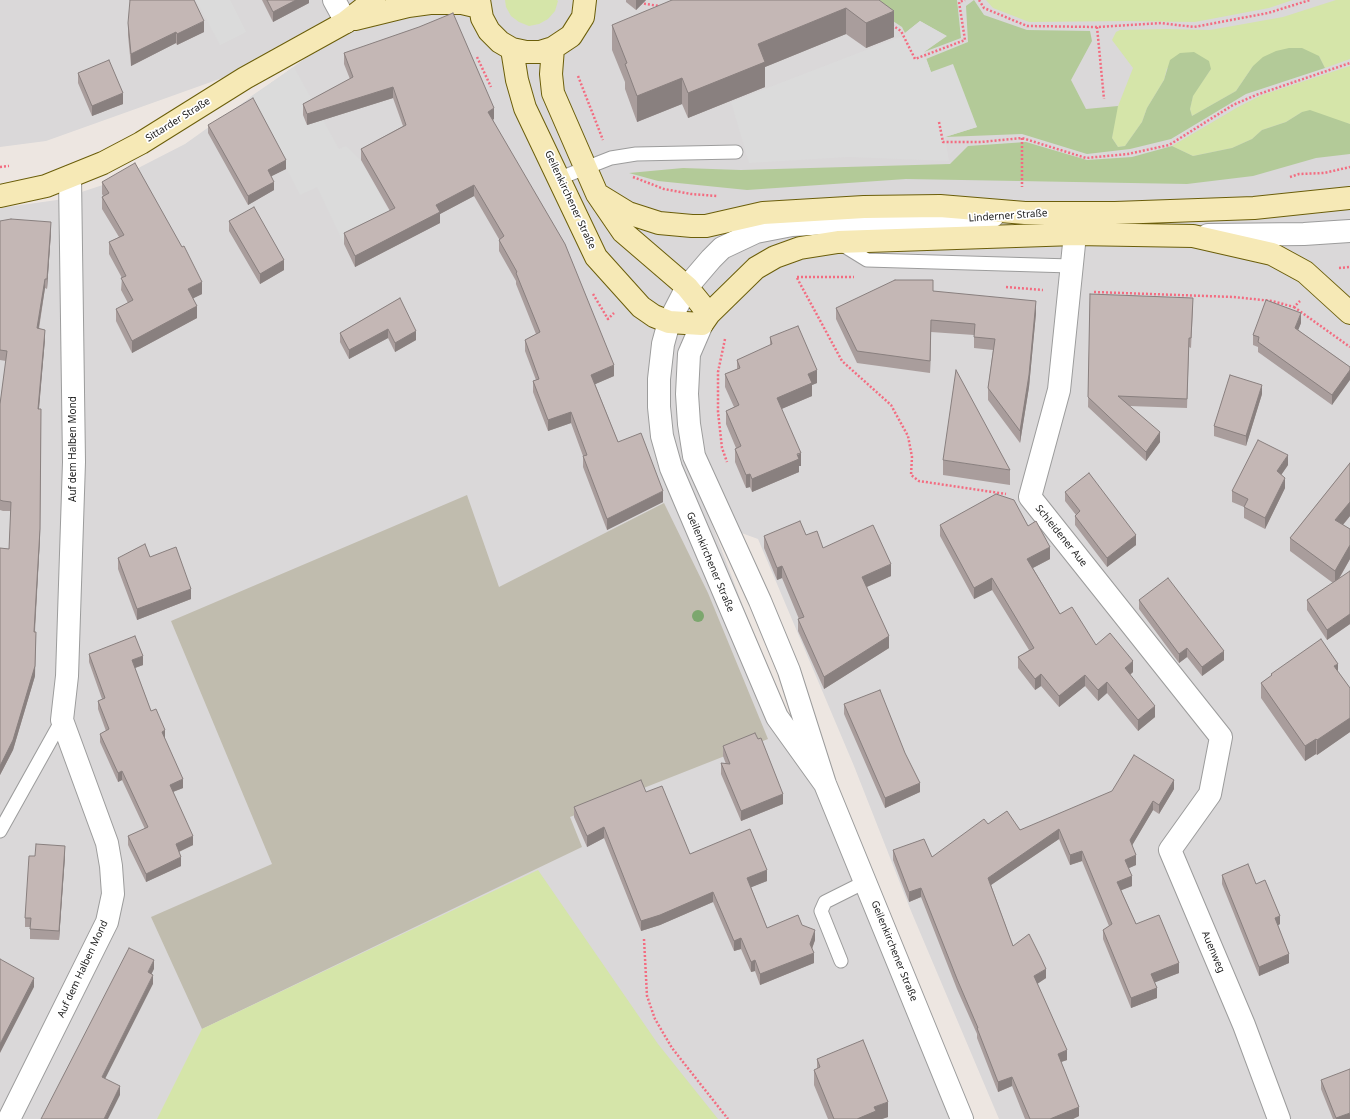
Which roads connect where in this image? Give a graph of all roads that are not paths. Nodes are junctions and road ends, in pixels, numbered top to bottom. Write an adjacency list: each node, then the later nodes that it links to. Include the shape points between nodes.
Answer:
1 (334, 0): 5 (street)
2 (374, 0): 5 (main road, Sittarder Straße)
3 (585, 0): 6 (main road, via 583,17 571,36)
4 (479, 4): 5 (main road, Sittarder Straße, via 430,3); 7 (main road, via 482,18 489,31)
5 (346, 22): 10 (main road, Sittarder Straße, via 245,78 103,164)
6 (553, 48): 7 (main road, via 540,52); 9 (main road, via 553,93)
7 (512, 49): 11 (main road, Geilenkirchener Straße, via 525,108)
8 (736, 152): 9 (lane, via 636,154 611,158)
9 (584, 168): 11 (lane); 12 (main road)
10 (70, 177): 13 (main road, Sittarder Straße, via 46,186); 25 (street, Auf dem Halben Mond, via 74,462 67,676)
11 (560, 178): 24 (main road, Geilenkirchener Straße, via 596,257 641,307)
12 (597, 194): 15 (main road, via 628,213 676,226 706,226 763,213 864,207 940,206); 21 (main road, via 623,232)
13 (0, 196)
14 (1350, 198): 16 (main road, Linderner Straße)
15 (1025, 213): 16 (main road, Linderner Straße); 21 (street, Linderner Straße, via 942,221 865,221 792,225 756,232 722,248)
16 (1076, 224): 18 (main road, Linderner Straße); 19 (main road, Linderner Straße); 20 (street, Schleidener Aue)
17 (1350, 231): 18 (street, Linderner Straße)
18 (1193, 236): 22 (main road, Linderner Straße, via 1272,254 1305,272)
19 (838, 242): 20 (lane, via 867,260); 23 (main road, Linderner Straße, via 800,248 775,257 756,268)
20 (1071, 266): 27 (street, Schleidener Aue, via 1059,390 1030,497 1221,737)
21 (687, 287): 23 (main road); 24 (street, Geilenkirchener Straße)
22 (1350, 313)
23 (706, 319): 24 (main road, Geilenkirchener Straße); 26 (street, Geilenkirchener Straße, via 689,354 688,424 694,456 789,671)
24 (669, 322): 26 (street, Geilenkirchener Straße, via 659,379 659,407 662,436 671,468 777,717)
25 (62, 720): 28 (lane, Auf dem Halben Mond); 31 (street, Auf dem Halben Mond, via 107,843 112,866 113,894 107,922)
26 (826, 784): 29 (street, Geilenkirchener Straße)
27 (1210, 794): 33 (street, Auenweg, via 1170,850 1244,1025)
28 (0, 830)
29 (865, 882): 30 (lane, via 825,902 821,911); 32 (street, Geilenkirchener Straße)
30 (841, 961)
31 (9, 1119)
32 (962, 1119)
33 (1279, 1119)

